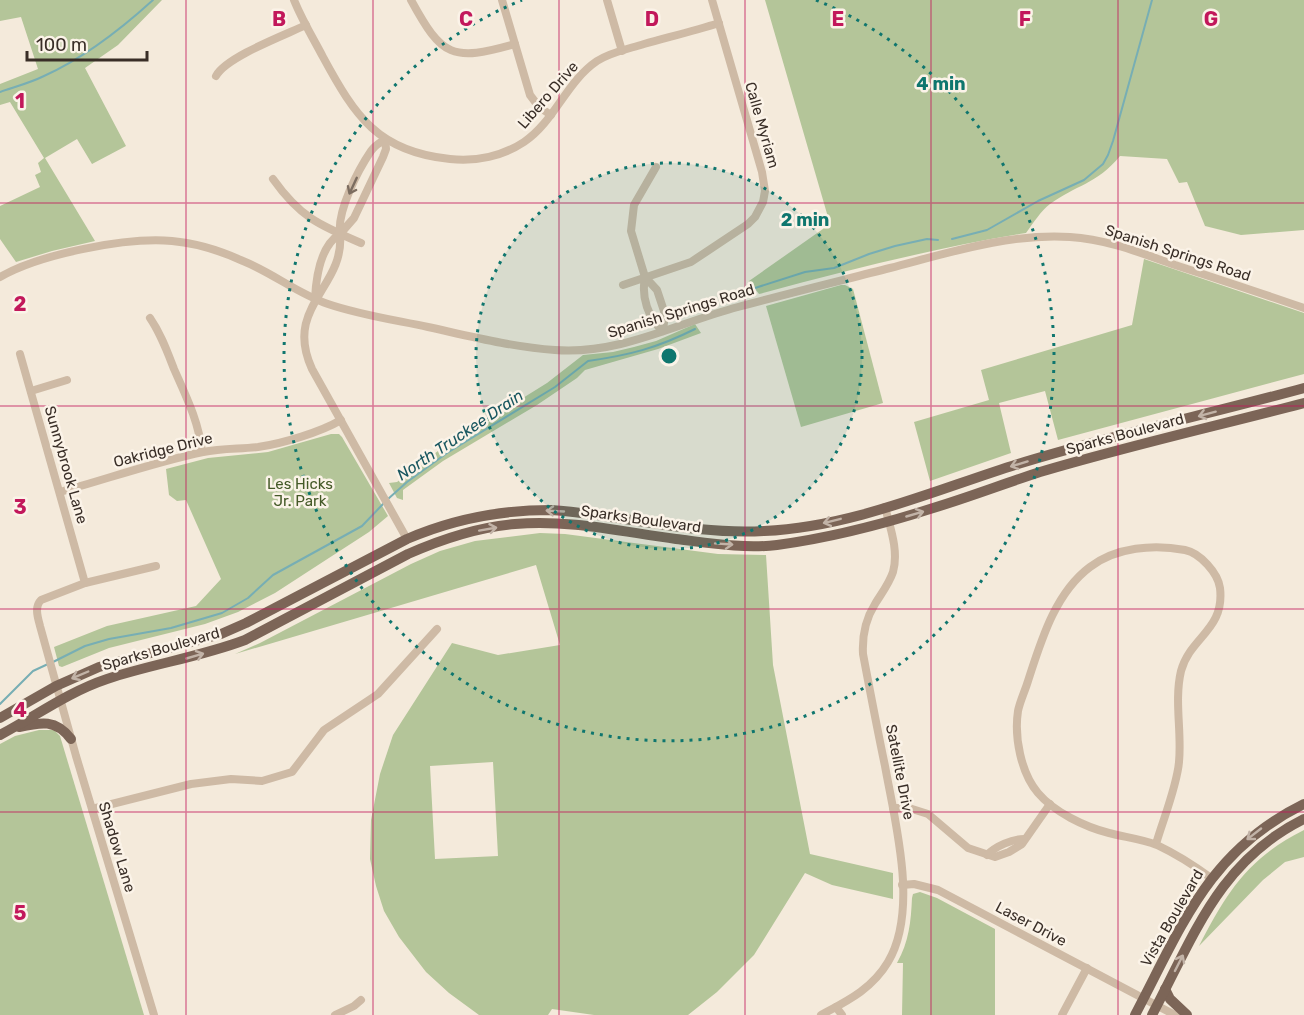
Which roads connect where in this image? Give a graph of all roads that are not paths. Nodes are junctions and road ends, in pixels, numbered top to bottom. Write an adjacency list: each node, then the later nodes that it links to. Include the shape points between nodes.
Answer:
1 (294, 0): 7 (street, Libero Drive)
2 (411, 0): 8 (street, via 428,31 449,49 476,54)
3 (502, 0): 8 (street)
4 (607, 0): 9 (street)
5 (712, 0): 6 (street, Calle Myriam)
6 (719, 23): 9 (street, Libero Drive); 18 (street, Calle Myriam, via 762,172 763,202 748,224 699,258)
7 (306, 25): 10 (street, via 231,61); 12 (street, Libero Drive, via 351,107)
8 (515, 44): 11 (street, via 530,95)
9 (622, 51): 11 (street, Libero Drive, via 599,60 582,74)
10 (216, 76)
11 (551, 115): 12 (street, Libero Drive, via 525,141 482,159 444,159)
12 (385, 139): 15 (street, via 383,157 354,218); 15 (street, one-way to 15, via 371,151 360,171 341,214)
13 (656, 167): 18 (street, via 634,205 631,223)
14 (273, 179): 15 (street, via 300,211)
15 (340, 234): 16 (street); 20 (street, via 340,251 330,279); 20 (street, via 333,238 318,271)
16 (361, 243)
17 (0, 277): 20 (street, Spanish Springs Road, via 33,263 86,249 134,241 170,241 204,247 243,261)
18 (645, 277): 19 (street, Calle Myriam); 23 (street, via 657,290 665,314); 23 (street, via 643,294 654,324)
19 (623, 285)
20 (315, 299): 23 (street, Spanish Springs Road, via 537,349 607,348); 31 (street, via 305,325 305,349)
21 (1304, 308): 23 (street, Spanish Springs Road, via 1115,246 1048,236 996,242 939,255 737,307)
22 (150, 318): 32 (street, via 193,413)
23 (663, 332)
24 (20, 354): 27 (street, Sunnybrook Lane)
25 (67, 381): 27 (street)
26 (1304, 388): 30 (main road, Sparks Boulevard)
27 (31, 391): 33 (street, Sunnybrook Lane)
28 (1304, 394): 30 (main road)
29 (1304, 403): 35 (main road, Sparks Boulevard, one-way to 29, via 1043,471)
30 (1227, 408): 34 (main road, Sparks Boulevard, one-way to 34, via 1017,465)
31 (341, 420): 32 (street, Oakridge Drive, via 324,429 264,446); 37 (street)
32 (202, 452): 33 (street, Oakridge Drive)
33 (60, 492): 39 (street, Sunnybrook Lane)
34 (885, 507): 35 (street, Satellite Drive); 37 (main road, Sparks Boulevard, one-way to 37, via 808,527 763,532 728,532 576,512 525,510 472,517)
35 (888, 521): 36 (main road, Sparks Boulevard, one-way to 35, via 514,524 544,523 719,544 765,545 827,537); 49 (street, Satellite Drive, via 894,551 893,572 868,616 862,641)
36 (457, 536): 37 (main road); 40 (main road, Sparks Boulevard, via 408,554)
37 (407, 539): 40 (main road, via 404,549 332,588); 42 (main road, Sparks Boulevard, one-way to 42, via 269,613 221,634 99,667)
38 (156, 566): 39 (street)
39 (85, 583): 42 (street, Shadow Lane, via 38,603 37,615)
40 (295, 614): 43 (main road, Sparks Boulevard, one-way to 40, via 106,679 223,648)
41 (437, 629): 50 (street, via 378,694 324,730 292,772 262,781 191,784)
42 (56, 686): 43 (street, Shadow Lane); 44 (main road, Sparks Boulevard)
43 (60, 700): 45 (main road, Sparks Boulevard); 46 (street, Shadow Lane)
44 (0, 718)
45 (5, 732): 46 (main road, via 51,723)
46 (71, 739): 50 (street, Shadow Lane)
47 (1050, 804): 49 (street, via 1022,844 995,857 968,848 928,814); 52 (street, via 1106,832); 52 (street, via 1037,792 1027,773 1020,751 1018,711 1041,641 1062,597 1088,568 1123,551 1164,546 1191,551 1212,569 1220,585 1221,603 1218,616 1189,653 1181,670 1179,763)
48 (1304, 804): 53 (main road, Vista Boulevard, one-way to 53, via 1252,836)
49 (893, 808): 54 (street, Satellite Drive)
50 (92, 809): 61 (street, Shadow Lane)
51 (1304, 819): 56 (main road, Vista Boulevard, one-way to 51, via 1210,903 1226,882 1259,847)
52 (1156, 844): 53 (street)
53 (1211, 878): 57 (main road, Vista Boulevard)
54 (902, 885): 55 (street, Laser Drive, via 938,890); 59 (street, Satellite Drive, via 899,935 888,962 871,984)
55 (1087, 968): 57 (street, Laser Drive); 65 (street)
56 (1166, 989): 60 (main road, Vista Boulevard); 68 (main road, via 1170,999)
57 (1144, 998): 60 (street, Laser Drive); 66 (main road, Vista Boulevard)
58 (361, 1000): 62 (street)
59 (836, 1007): 63 (street, Satellite Drive); 64 (street)
60 (1154, 1010): 67 (street, Laser Drive)
61 (154, 1015)
62 (335, 1015)
63 (821, 1015)
64 (842, 1015)
65 (1062, 1015)
66 (1135, 1015)
67 (1175, 1015)
68 (1187, 1015)

